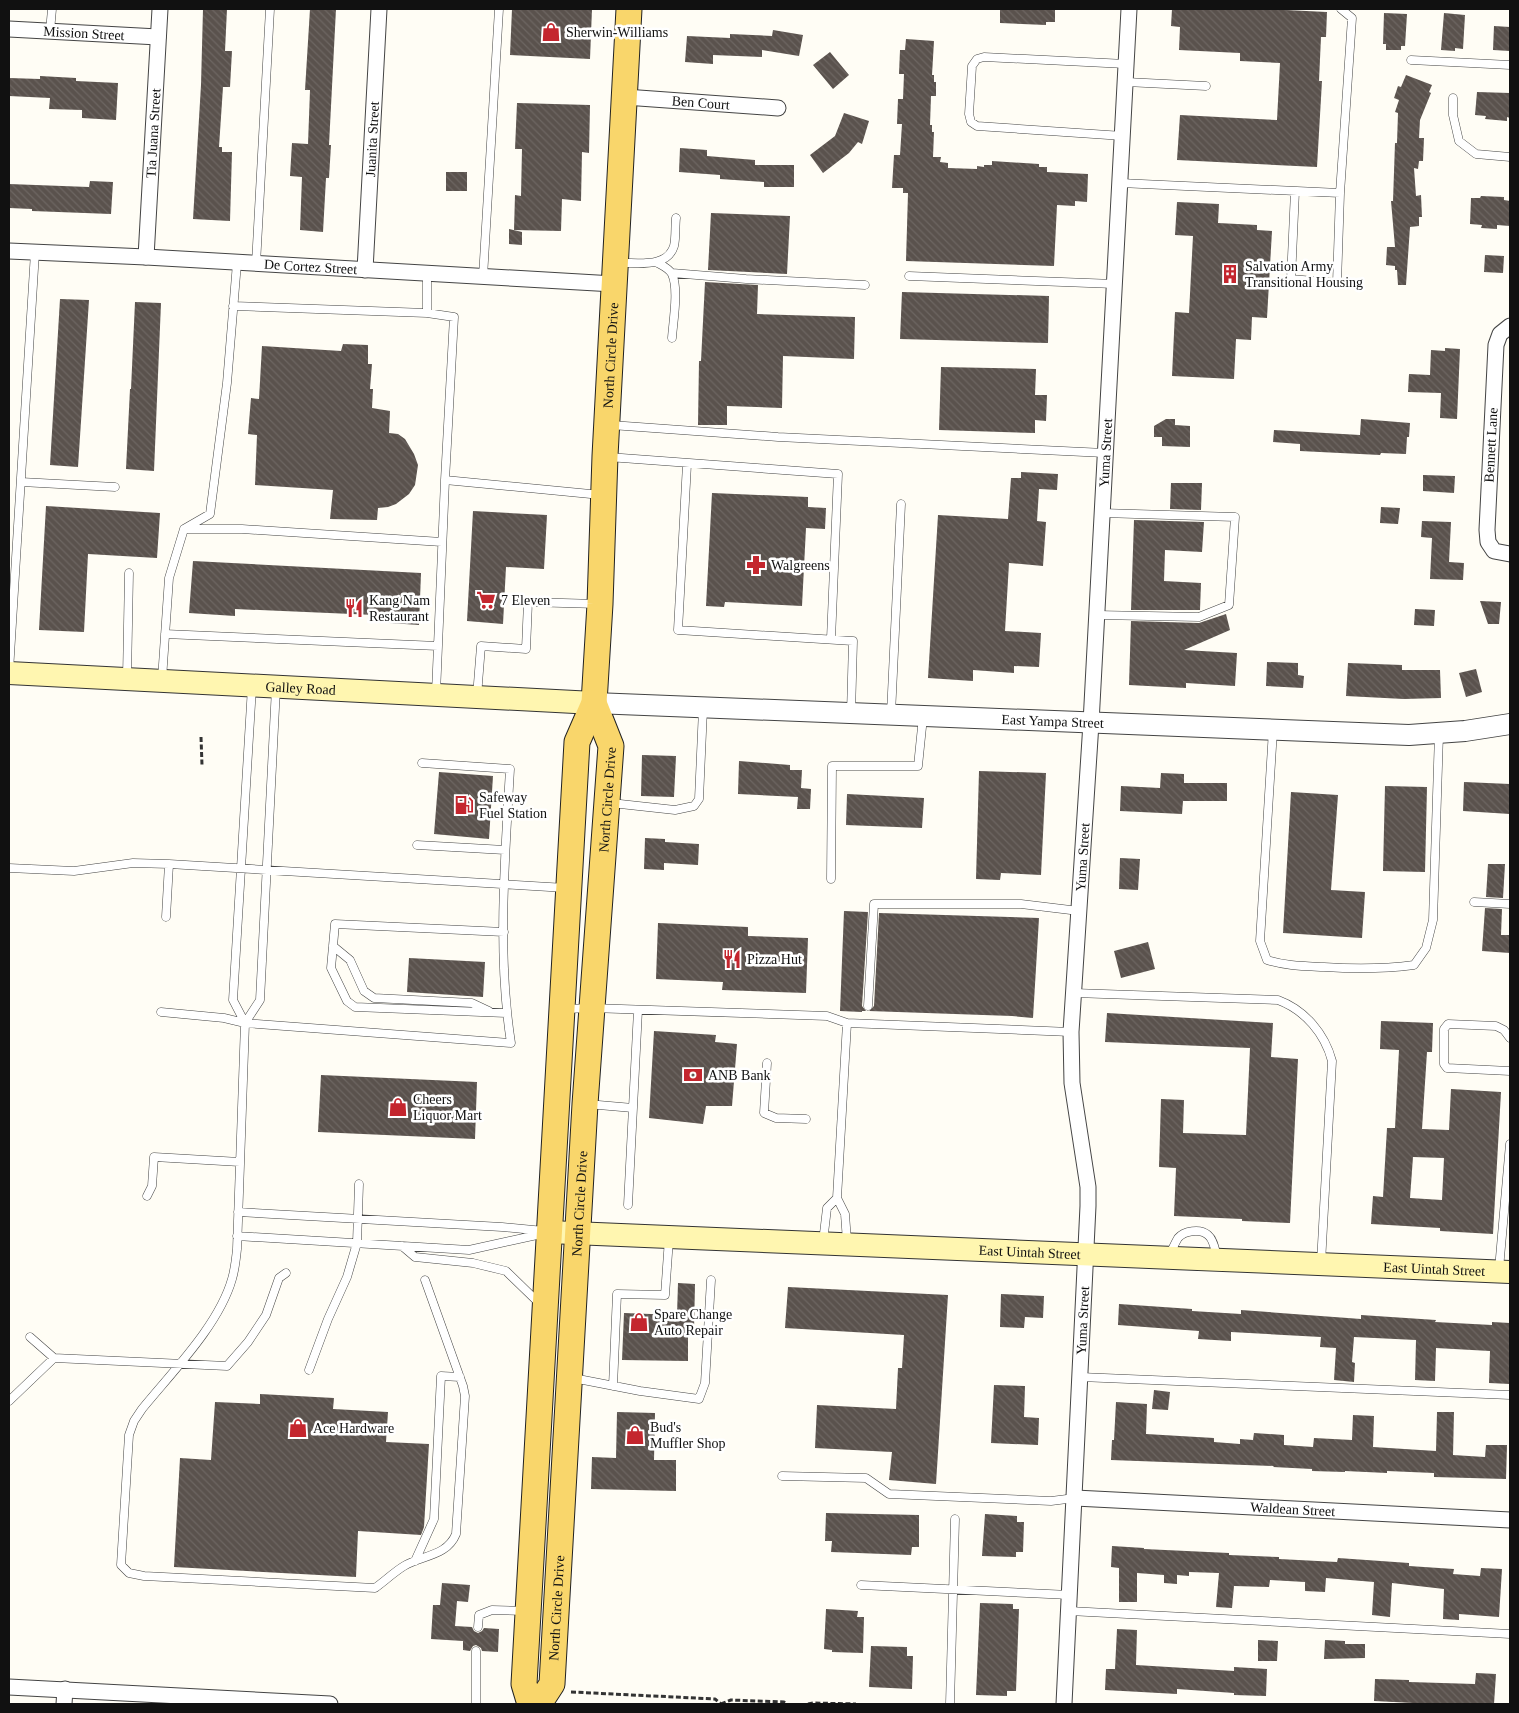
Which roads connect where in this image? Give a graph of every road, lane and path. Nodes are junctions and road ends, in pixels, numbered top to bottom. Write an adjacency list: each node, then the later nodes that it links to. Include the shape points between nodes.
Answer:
1 (52, 9): 10 (lane)
2 (160, 9): 11 (street, Tia Juana Street)
3 (270, 9): 31 (lane)
4 (379, 9): 32 (street, Juanita Street)
5 (498, 9): 37 (lane)
6 (629, 9): 17 (main road, North Circle Drive)
7 (1129, 9): 13 (street, Yuma Street)
8 (1341, 9): 24 (lane, via 1352,18)
9 (9, 29): 10 (street, Mission Street)
10 (50, 31): 11 (street, Mission Street)
11 (158, 37): 28 (street, Tia Juana Street)
12 (1411, 60): 14 (lane)
13 (1126, 64): 15 (street, Yuma Street); 20 (lane, via 977,59 972,66 969,114 971,122 977,126)
14 (1510, 65)
15 (1126, 82): 16 (lane); 20 (street, Yuma Street)
16 (1206, 86)
17 (625, 97): 19 (street, Ben Court); 33 (main road, North Circle Drive)
18 (1454, 98): 21 (lane, via 1453,115 1459,141 1476,154)
19 (778, 108)
20 (1123, 136): 22 (street, Yuma Street)
21 (1510, 157)
22 (1120, 183): 23 (lane); 38 (street, Yuma Street)
23 (1295, 191): 24 (lane); 24 (lane, via 1291,279 1337,283)
24 (1340, 193)
25 (676, 218): 29 (lane, via 674,245 669,254)
26 (9, 251): 27 (street, De Cortez Street)
27 (34, 252): 28 (street, De Cortez Street); 49 (lane)
28 (146, 257): 30 (street, De Cortez Street)
29 (656, 262): 33 (lane); 34 (lane)
30 (237, 263): 31 (street, De Cortez Street); 40 (lane)
31 (256, 264): 32 (street, De Cortez Street)
32 (365, 270): 35 (street, De Cortez Street)
33 (615, 273): 37 (street, De Cortez Street); 44 (main road, North Circle Drive)
34 (672, 273): 39 (lane); 43 (lane, via 675,292)
35 (427, 274): 37 (street, De Cortez Street); 41 (lane)
36 (909, 276): 38 (lane)
37 (483, 277)
38 (1115, 284): 45 (street, Yuma Street)
39 (865, 285)
40 (233, 306): 41 (lane); 54 (lane, via 210,514)
41 (427, 313): 48 (lane, via 454,317)
42 (1510, 326): 56 (street, Bennett Lane, via 1500,334 1496,345 1487,530 1488,542 1494,551)
43 (672, 338)
44 (607, 424): 45 (lane); 46 (main road, North Circle Drive)
45 (1105, 453): 53 (street, Yuma Street)
46 (605, 456): 47 (lane); 51 (main road, North Circle Drive)
47 (687, 464): 61 (lane, via 838,474); 61 (lane, via 678,630)
48 (445, 480): 51 (lane); 55 (lane)
49 (21, 482): 50 (lane); 63 (lane)
50 (115, 487)
51 (603, 495): 58 (main road, North Circle Drive)
52 (901, 504): 73 (lane)
53 (1102, 513): 59 (street, Yuma Street); 59 (lane, via 1235,518 1229,605 1199,617)
54 (184, 529): 55 (lane, via 242,529); 60 (lane, via 169,578)
55 (442, 542): 62 (lane)
56 (1510, 554)
57 (129, 573): 64 (lane)
58 (600, 604): 69 (lane, via 528,602 526,648 481,646); 70 (main road, North Circle Drive)
59 (1097, 615): 75 (street, Yuma Street)
60 (165, 634): 62 (lane); 65 (lane)
61 (831, 639): 72 (lane, via 853,641)
62 (438, 646): 68 (lane)
63 (9, 673): 64 (main road, Galley Road)
64 (127, 679): 65 (main road, Galley Road)
65 (162, 681): 66 (main road, Galley Road)
66 (252, 685): 67 (main road, Galley Road); 87 (lane)
67 (276, 687): 68 (main road, Galley Road); 88 (lane)
68 (436, 695): 69 (main road, Galley Road)
69 (477, 697): 70 (main road, Galley Road)
70 (594, 703): 71 (street, East Yampa Street); 82 (main road, North Circle Drive, via 611,746); 91 (main road, North Circle Drive, via 577,742)
71 (702, 707): 72 (street, East Yampa Street); 82 (lane, via 700,799 694,806 675,810)
72 (850, 712): 73 (street, East Yampa Street)
73 (891, 714): 74 (street, East Yampa Street)
74 (923, 715): 75 (street, East Yampa Street); 89 (lane, via 918,766 832,766)
75 (1091, 724): 77 (street, East Yampa Street); 94 (street, Yuma Street)
76 (1510, 724): 78 (street, East Yampa Street)
77 (1273, 730): 78 (street, East Yampa Street, via 1409,735); 78 (lane, via 1260,941 1267,960 1283,965 1352,968 1414,965 1426,948 1433,920)
78 (1439, 733)
79 (201, 737): 81 (path)
80 (422, 763): 84 (lane, via 510,769)
81 (202, 765)
82 (608, 802): 100 (main road, North Circle Drive)
83 (417, 845): 84 (lane)
84 (505, 850): 90 (lane)
85 (168, 864): 86 (lane, via 133,864 74,872); 87 (lane); 95 (lane)
86 (9, 868)
87 (241, 868): 88 (lane); 106 (lane, via 233,1000)
88 (266, 870): 90 (lane); 106 (lane, via 260,1000)
89 (831, 879)
90 (505, 884): 91 (lane); 96 (lane)
91 (568, 888): 101 (main road, North Circle Drive)
92 (1474, 902): 93 (lane)
93 (1510, 904)
94 (1079, 911): 98 (street, Yuma Street); 99 (lane, via 1021,904 874,904)
95 (166, 917)
96 (504, 932): 97 (lane, via 335,924); 105 (lane)
97 (333, 946): 104 (lane, via 350,960 364,991 374,998 472,1003); 104 (lane, via 331,968 347,1001 355,1007)
98 (1074, 993): 108 (street, Yuma Street); 132 (lane, via 1278,1000 1305,1015 1323,1038 1332,1061)
99 (868, 1006)
100 (591, 1008): 101 (lane); 102 (lane); 112 (main road, North Circle Drive)
101 (562, 1009): 123 (main road, North Circle Drive)
102 (638, 1010): 107 (lane, via 827,1016); 113 (lane)
103 (161, 1012): 106 (lane)
104 (492, 1012): 105 (lane)
105 (506, 1013): 106 (lane, via 511,1042)
106 (245, 1023): 116 (lane)
107 (847, 1023): 108 (lane); 119 (lane)
108 (1071, 1032): 131 (street, Yuma Street, via 1072,1083 1088,1187)
109 (1510, 1038): 111 (lane, via 1496,1026 1448,1024 1444,1029 1444,1064 1447,1068)
110 (766, 1063): 114 (lane, via 764,1113 776,1118)
111 (1510, 1071)
112 (584, 1104): 113 (lane); 124 (main road, North Circle Drive)
113 (633, 1108): 120 (lane)
114 (806, 1120)
115 (1510, 1144): 133 (lane)
116 (240, 1162): 118 (lane, via 154,1157 152,1186); 121 (lane)
117 (359, 1184): 122 (lane)
118 (147, 1196)
119 (837, 1198): 128 (lane, via 827,1208); 129 (lane, via 845,1214)
120 (628, 1206)
121 (238, 1212): 122 (lane); 125 (lane)
122 (358, 1219): 123 (lane); 127 (lane)
123 (549, 1232): 124 (main road, East Uintah Street); 130 (lane, via 470,1250); 137 (main road, North Circle Drive)
124 (576, 1233): 126 (main road, East Uintah Street); 143 (main road, North Circle Drive)
125 (237, 1236): 127 (lane); 140 (lane, via 232,1279 226,1295 209,1326)
126 (669, 1237): 128 (main road, East Uintah Street); 145 (lane, via 665,1295 617,1294)
127 (357, 1243): 130 (lane); 141 (lane, via 347,1277)
128 (822, 1244): 129 (main road, East Uintah Street)
129 (847, 1245): 131 (main road, East Uintah Street)
130 (402, 1246): 137 (lane, via 415,1257 473,1263 506,1271)
131 (1085, 1256): 132 (main road, East Uintah Street); 144 (street, Yuma Street)
132 (1321, 1265): 133 (main road, East Uintah Street)
133 (1504, 1272)
134 (286, 1273): 140 (lane, via 279,1278 266,1315 227,1366)
135 (425, 1280): 142 (lane)
136 (711, 1280): 145 (lane, via 705,1383 699,1399)
137 (544, 1309): 157 (main road, North Circle Drive)
138 (30, 1337): 139 (lane)
139 (54, 1358): 140 (lane); 147 (lane)
140 (179, 1364): 152 (lane, via 142,1409 129,1435 121,1565 144,1576 375,1588)
141 (309, 1370)
142 (460, 1377): 152 (lane, via 441,1376 434,1519); 152 (lane, via 465,1396 456,1534 443,1551)
143 (569, 1377): 145 (lane); 169 (main road, North Circle Drive, via 552,1684)
144 (1080, 1377): 146 (lane); 149 (street, Yuma Street)
145 (614, 1386)
146 (1510, 1395)
147 (9, 1400)
148 (782, 1476): 149 (lane, via 866,1478 889,1494 1051,1501)
149 (1075, 1498): 151 (street, Waldean Street); 155 (street, Yuma Street)
150 (956, 1519): 154 (lane)
151 (1510, 1520)
152 (415, 1561)
153 (861, 1585): 154 (lane)
154 (954, 1588): 155 (lane); 174 (lane)
155 (1070, 1594): 156 (street, Yuma Street)
156 (1069, 1611): 159 (lane); 175 (street, Yuma Street)
157 (528, 1612): 158 (lane, via 492,1610 480,1615); 168 (main road, North Circle Drive, via 524,1684)
158 (478, 1628)
159 (1510, 1634)
160 (476, 1651): 167 (lane)
161 (9, 1687): 163 (street)
162 (571, 1692): 170 (path, via 715,1699)
163 (64, 1697): 164 (street)
164 (174, 1700): 165 (street)
165 (288, 1703): 166 (street)
166 (330, 1704)
167 (476, 1704)
168 (530, 1704)
169 (540, 1704)
170 (721, 1704): 171 (path, via 730,1700)
171 (787, 1704)
172 (808, 1704): 173 (path)
173 (856, 1704)
174 (950, 1704)
175 (1064, 1704)

